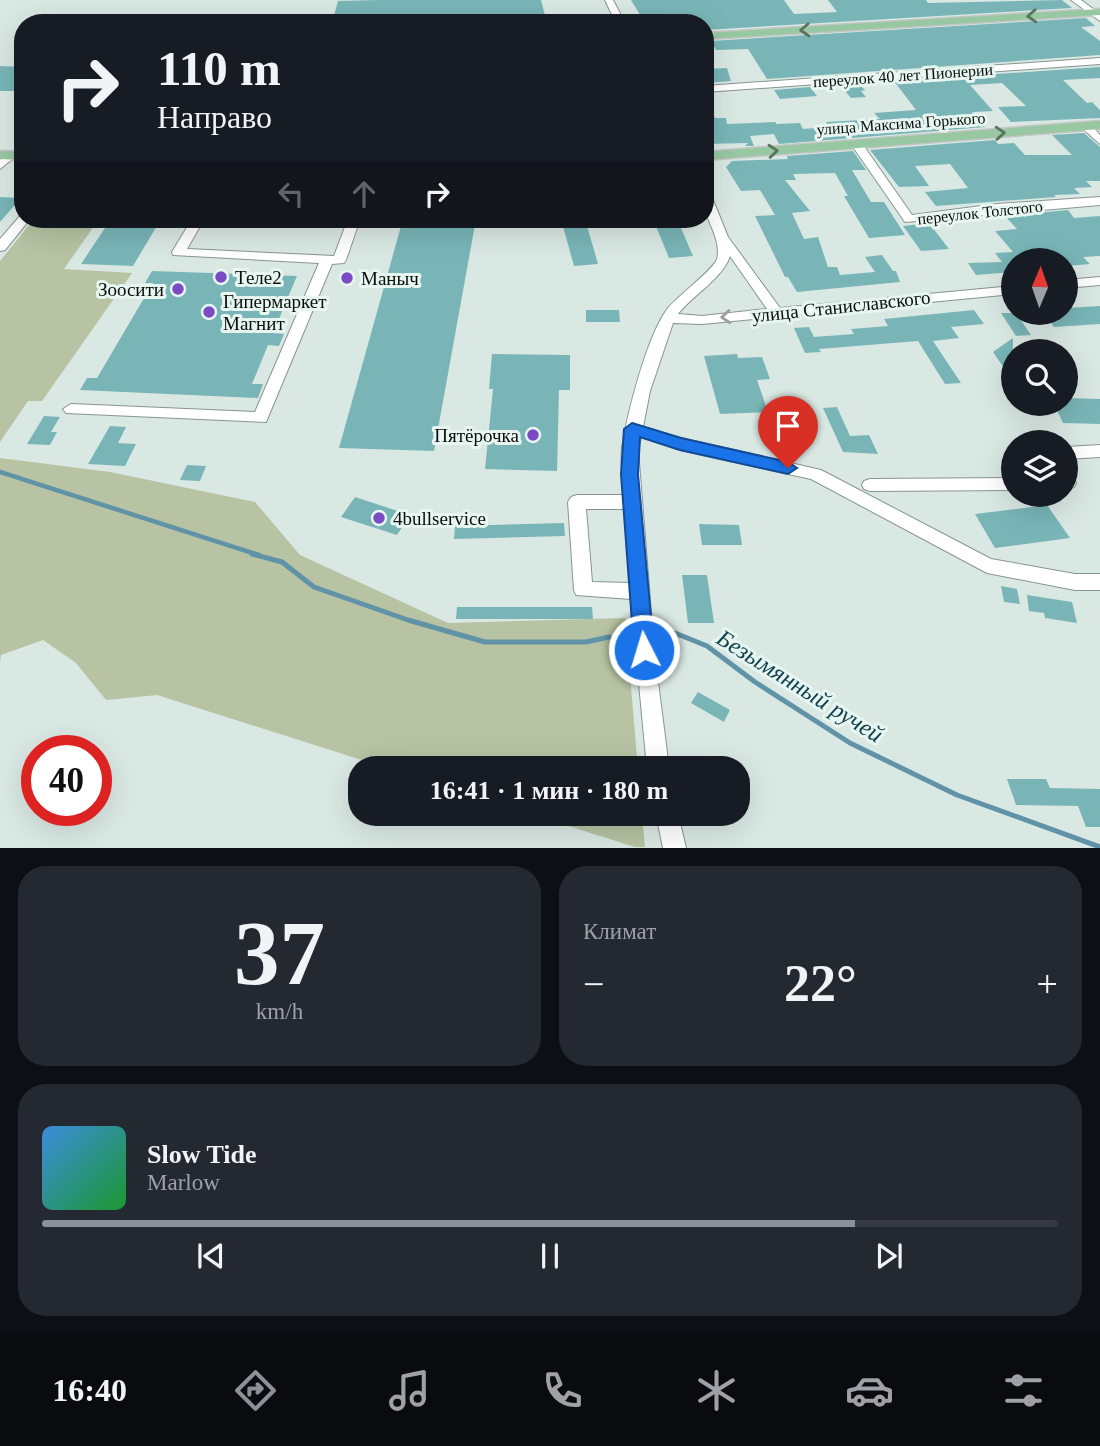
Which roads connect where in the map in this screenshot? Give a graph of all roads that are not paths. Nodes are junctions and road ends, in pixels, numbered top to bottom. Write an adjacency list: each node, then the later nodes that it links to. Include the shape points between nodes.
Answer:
1 (1075, 0): 2 (street)
2 (1098, 14): 3 (main road, one-way to 3)
3 (714, 35)
4 (1100, 61): 5 (street, переулок 40 лет Пионерии)
5 (714, 88)
6 (1093, 126): 7 (street); 8 (main road, улица Максима Горького, one-way to 6)
7 (1100, 141)
8 (857, 144): 9 (main road, улица Максима Горького, one-way to 8); 10 (street, переулок Толстого, via 909,219)
9 (714, 155)
10 (1100, 201)
11 (714, 216): 15 (street)
12 (16, 228): 16 (street)
13 (193, 228): 17 (street, via 178,253)
14 (351, 228): 17 (street, via 339,260)
15 (724, 239): 21 (street); 22 (street, via 721,265)
16 (0, 247)
17 (327, 259): 23 (street, via 260,418)
18 (1100, 281): 19 (street)
19 (1078, 283)
20 (1001, 290): 21 (street, улица Станиславского)
21 (776, 313): 22 (street, улица Станиславского, one-way to 22, via 702,320)
22 (668, 318): 24 (street)
23 (71, 410)
24 (632, 429): 29 (street); 30 (street, via 815,474 987,566 1075,582)
25 (1100, 451): 26 (street)
26 (1078, 452)
27 (1001, 484): 28 (street)
28 (870, 485)
29 (632, 502): 31 (street); 31 (street, via 577,502 583,590)
30 (1100, 582)
31 (639, 591): 32 (street)
32 (657, 756)
33 (670, 826): 34 (street)
34 (675, 848)

